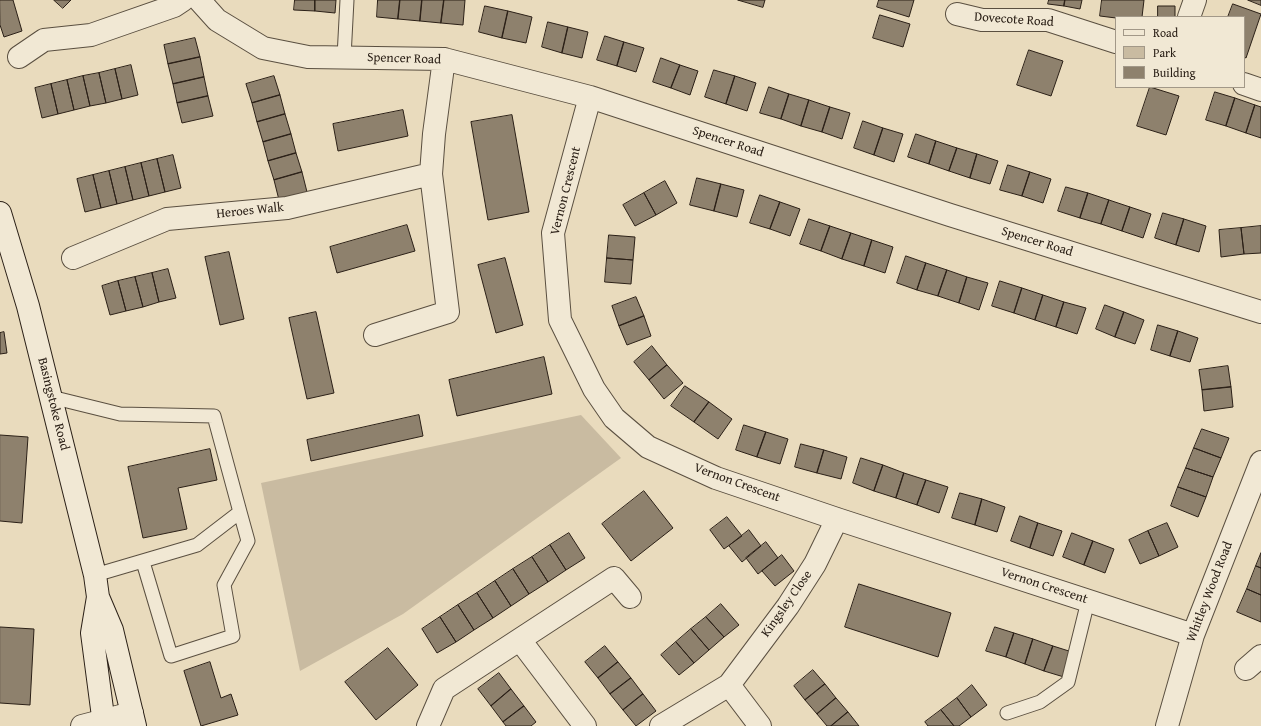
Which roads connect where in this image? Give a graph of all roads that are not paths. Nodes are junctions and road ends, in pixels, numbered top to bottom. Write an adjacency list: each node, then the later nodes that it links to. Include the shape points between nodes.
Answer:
1 (183, 0): 8 (street, via 174,6 91,36 44,40)
2 (199, 0): 9 (street, Spencer Road, via 217,20 263,48 308,57)
3 (347, 0): 9 (lane)
4 (1194, 0): 6 (street)
5 (957, 14): 7 (street, Dovecote Road, via 982,20 1048,20)
6 (1189, 16)
7 (1115, 42)
8 (19, 57)
9 (344, 57): 10 (street, Spencer Road)
10 (444, 59): 13 (street, Spencer Road); 14 (street)
11 (1245, 84): 12 (street)
12 (1261, 90)
13 (590, 97): 17 (street, Spencer Road, via 950,215); 22 (street, Vernon Crescent, via 553,233 560,320 594,389 614,418 648,447 716,478)
14 (431, 174): 16 (street, Heroes Walk, via 286,208 167,219); 18 (street, via 448,312)
15 (0, 213): 19 (street, Basingstoke Road, via 28,306)
16 (73, 258)
17 (1261, 312)
18 (375, 335)
19 (51, 397): 21 (lane, via 120,414 214,416); 24 (street, Basingstoke Road)
20 (1261, 462): 28 (street, Whitley Wood Road)
21 (240, 512): 23 (lane, via 197,545); 23 (lane, via 248,541 224,585 234,636 171,656)
22 (838, 519): 27 (street, Vernon Crescent); 30 (street, Kingsley Close, via 811,570 788,606)
23 (143, 562): 24 (lane)
24 (95, 575): 25 (street, Basingstoke Road)
25 (98, 597): 32 (street, Basingstoke Road, via 112,630); 33 (street, Basingstoke Road, via 92,633)
26 (630, 597): 29 (street, via 614,578)
27 (1088, 601): 28 (street, Vernon Crescent); 31 (lane, via 1068,682 1040,702)
28 (1193, 635): 39 (street, Whitley Wood Road)
29 (520, 640): 35 (street, via 444,690); 36 (street)
30 (729, 685): 37 (street, Kingsley Close); 38 (street)
31 (1007, 713)
32 (133, 720): 33 (street)
33 (104, 723): 34 (street)
34 (82, 726)
35 (428, 726)
36 (585, 726)
37 (661, 726)
38 (760, 726)
39 (1168, 726)

